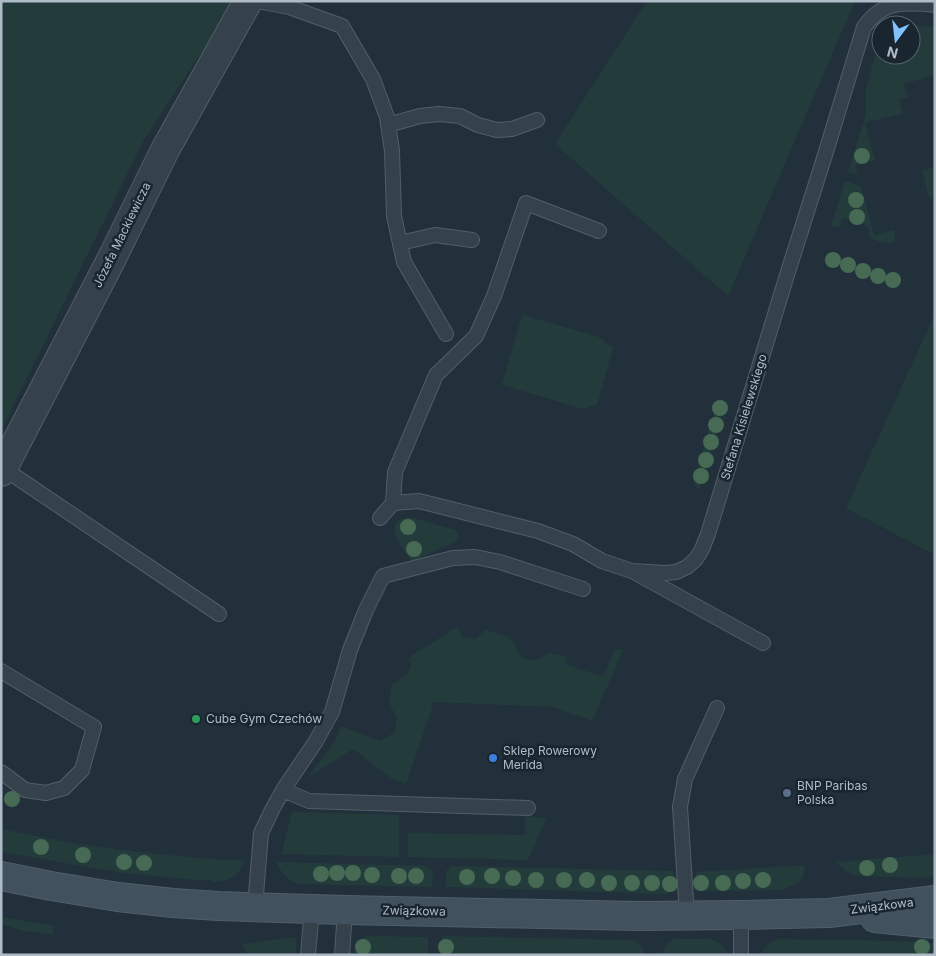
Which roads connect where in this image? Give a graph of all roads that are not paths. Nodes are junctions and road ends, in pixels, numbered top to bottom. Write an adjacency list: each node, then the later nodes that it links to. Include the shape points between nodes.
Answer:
1 (248, 1): 10 (street, Józefa Mackiewicza, via 165,150)
2 (257, 1): 5 (lane, via 289,7 342,26 373,78)
3 (935, 5): 13 (lane, Stefana Kisielewskiego, via 892,4 875,13 864,27 702,550 687,567 676,572)
4 (537, 120): 5 (lane, via 512,129 497,130 460,116 439,114)
5 (388, 125): 8 (lane, via 394,216)
6 (599, 231): 11 (lane, via 526,203 494,296 476,336 436,375 394,472)
7 (472, 240): 8 (lane, via 435,235)
8 (400, 243): 9 (lane, via 404,262)
9 (446, 334)
10 (2, 470): 15 (lane)
11 (393, 503): 12 (lane); 13 (lane, Stefana Kisielewskiego, via 419,502 538,531 572,544 602,561)
12 (380, 518)
13 (632, 570): 16 (lane)
14 (583, 589): 20 (lane, via 500,562 475,558 453,558 383,576 350,650 332,712)
15 (219, 614)
16 (762, 643)
17 (1, 671): 19 (lane, via 94,727 82,770 64,788 46,794 25,790)
18 (717, 708): 29 (lane, via 685,779 680,807)
19 (1, 772)
20 (283, 790): 21 (lane, via 309,801); 24 (lane, via 261,834)
21 (528, 808)
22 (1, 876): 24 (street, Związkowa, via 118,897)
23 (935, 900): 27 (street, Związkowa)
24 (255, 907): 25 (street, Związkowa)
25 (312, 909): 26 (street, Związkowa); 31 (lane)
26 (345, 910): 29 (street, Związkowa); 32 (lane)
27 (829, 913): 28 (street, Związkowa); 30 (street, Związkowa)
28 (741, 915): 29 (street, Związkowa); 33 (lane)
29 (687, 916)
30 (935, 924)
31 (308, 955)
32 (342, 955)
33 (741, 955)

